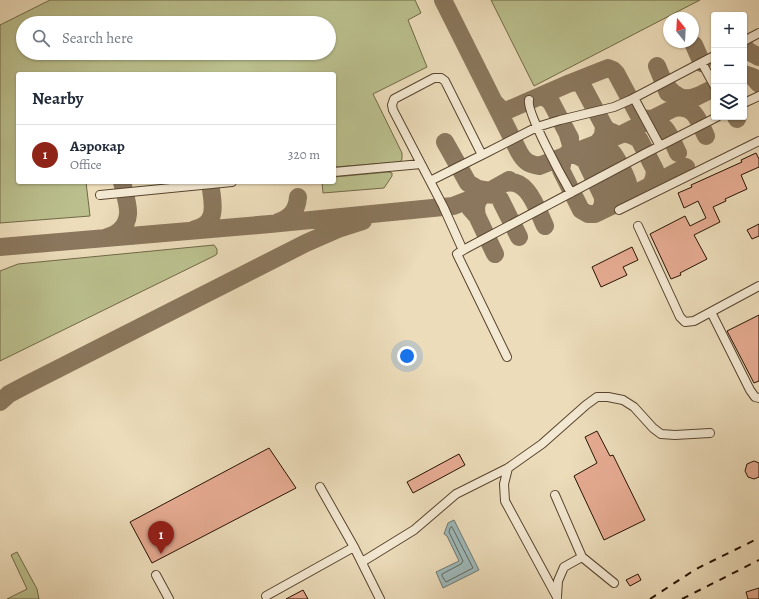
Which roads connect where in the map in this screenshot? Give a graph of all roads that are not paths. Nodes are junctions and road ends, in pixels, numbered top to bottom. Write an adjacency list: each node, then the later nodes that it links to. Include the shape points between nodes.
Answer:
1 (759, 33): 2 (lane)
2 (747, 39)
3 (711, 58): 4 (lane)
4 (702, 63): 5 (lane); 7 (lane)
5 (713, 84)
6 (759, 96): 9 (lane)
7 (634, 98): 11 (lane, via 614,107); 13 (lane)
8 (530, 100): 11 (lane, via 529,105)
9 (747, 102)
10 (711, 120): 13 (lane)
11 (537, 127): 14 (lane); 19 (lane)
12 (758, 144): 21 (lane)
13 (660, 146): 19 (lane)
14 (482, 155): 15 (lane, via 445,81 434,78 394,99 392,105); 17 (lane)
15 (421, 164): 16 (lane); 17 (lane)
16 (336, 172)
17 (430, 181): 23 (lane, via 462,248)
18 (212, 184): 20 (lane)
19 (571, 193): 23 (lane)
20 (100, 195)
21 (619, 210)
22 (638, 226): 25 (lane, via 680,317 685,322 694,321)
23 (465, 249): 26 (lane, via 457,254)
24 (759, 286): 25 (lane)
25 (710, 312): 27 (lane, via 750,390 755,398)
26 (507, 357)
27 (759, 398)
28 (710, 433): 29 (lane, via 661,434 624,400 597,397 542,444)
29 (508, 468): 34 (lane, via 456,494 414,530); 38 (lane, via 504,484 505,501)
30 (320, 487): 32 (lane)
31 (555, 495): 33 (lane)
32 (354, 547): 34 (lane); 37 (lane)
33 (582, 557): 36 (lane); 38 (lane, via 564,567 558,581)
34 (362, 562): 40 (lane)
35 (156, 575): 39 (lane)
36 (614, 583)
37 (266, 596)
38 (557, 598)
39 (168, 599)
40 (380, 599)

